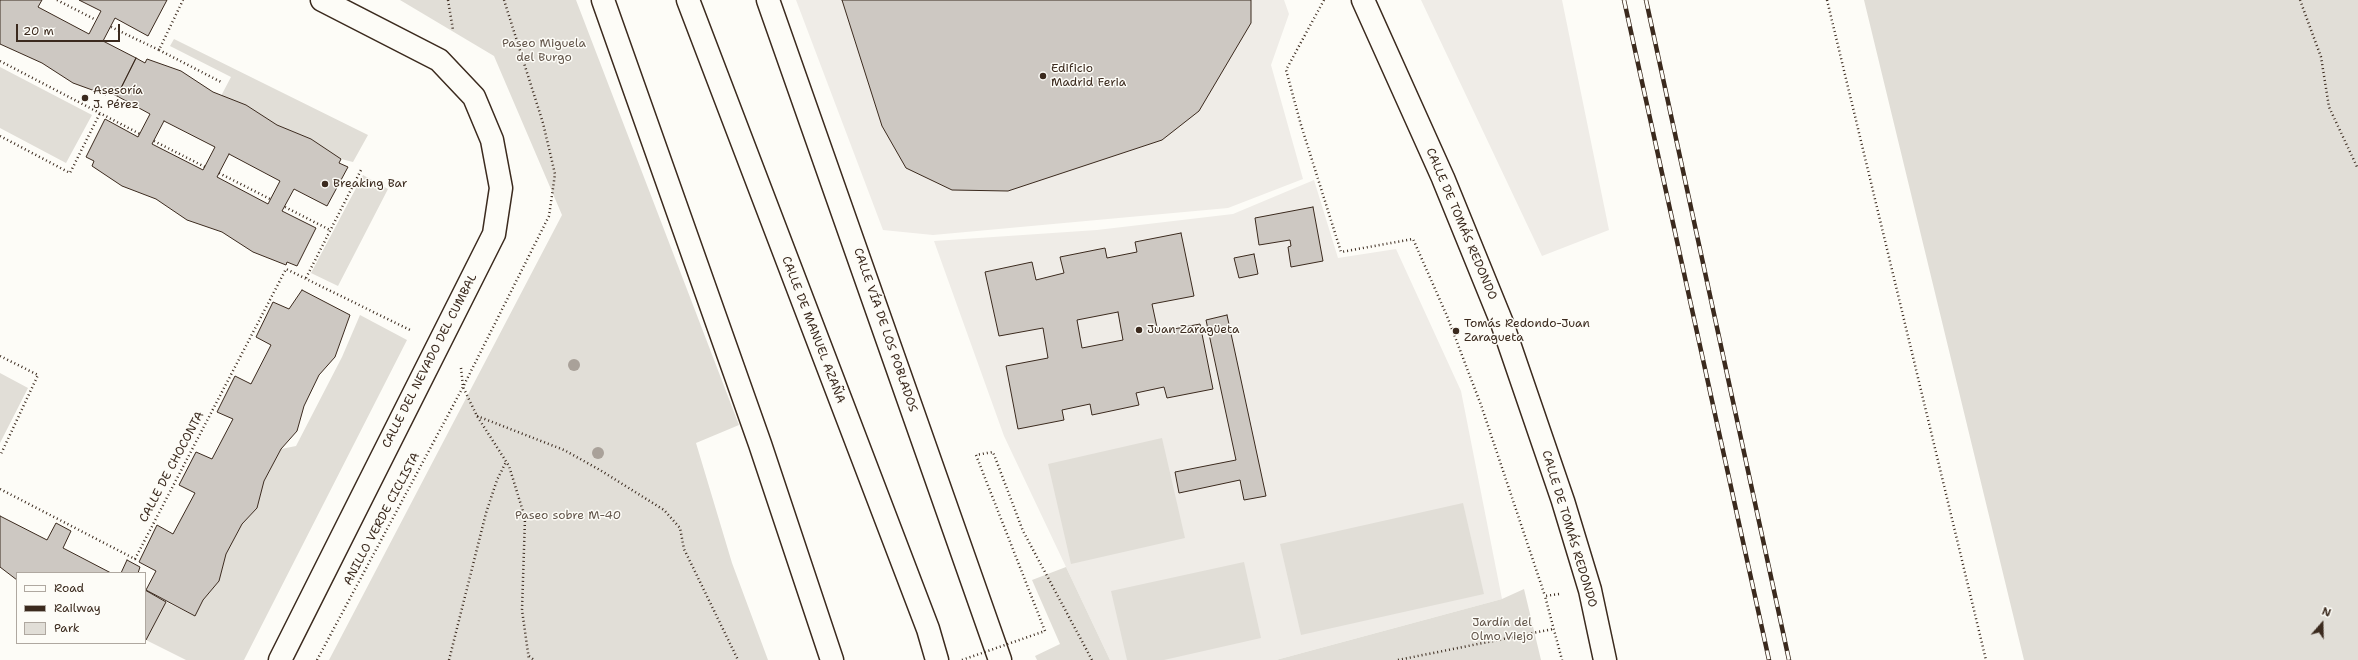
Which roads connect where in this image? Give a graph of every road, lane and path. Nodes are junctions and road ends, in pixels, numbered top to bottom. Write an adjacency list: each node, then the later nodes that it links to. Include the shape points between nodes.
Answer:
1 (57, 0): 12 (path)
2 (184, 0): 15 (path)
3 (322, 0): 44 (main road, CALLE DEL NEVADO DEL CUMBAL, via 439,60 474,97 492,140 501,188 494,234)
4 (448, 0): 14 (path)
5 (603, 0): 42 (main road, via 758,436)
6 (688, 0): 40 (main road, CALLE DE MANUEL AZAÑA)
7 (768, 0): 53 (main road, CALLE VÍA DE LOS POBLADOS)
8 (1324, 0): 39 (path, via 1286,70 1341,252 1413,239 1447,316 1481,405)
9 (1363, 0): 38 (main road, CALLE DE TOMÁS REDONDO, via 1443,178 1502,323 1563,501)
10 (1827, 0): 58 (path)
11 (2300, 0): 23 (path, via 2321,56 2329,107)
12 (96, 20)
13 (111, 27): 15 (path)
14 (454, 30)
15 (159, 50): 17 (path)
16 (0, 61): 18 (path)
17 (221, 82)
18 (100, 113): 19 (path); 20 (path, via 70,173)
19 (140, 134)
20 (0, 136)
21 (154, 140): 22 (path)
22 (205, 166)
23 (2358, 169)
24 (361, 170): 28 (path)
25 (219, 174): 26 (path)
26 (270, 199)
27 (285, 207): 28 (path)
28 (330, 230): 29 (path)
29 (306, 278): 30 (path); 37 (path, CALLE DE CHOCONTA, via 286,269 135,559)
30 (416, 333)
31 (0, 356): 35 (path, via 38,375)
32 (460, 361): 33 (path)
33 (463, 387): 34 (path); 45 (path, ANILLO VERDE CICLISTA)
34 (477, 416): 36 (path); 49 (path, via 564,450 664,510 680,528 684,549)
35 (0, 456)
36 (506, 462): 43 (path, via 525,518 522,610); 46 (path, via 486,513)
37 (0, 489)
38 (1590, 590): 39 (path); 57 (main road, CALLE DE TOMÁS REDONDO)
39 (1545, 596): 41 (path)
40 (928, 629): 50 (main road, CALLE DE MANUEL AZAÑA); 51 (main road)
41 (1553, 629): 55 (path); 56 (path)
42 (829, 654)
43 (529, 655): 47 (path); 48 (path)
44 (280, 660)
45 (318, 660)
46 (449, 660)
47 (529, 660)
48 (534, 660)
49 (738, 660)
50 (937, 660)
51 (942, 660)
52 (962, 660): 54 (path, bridge, via 1045,630 976,455 993,452 1023,531)
53 (1000, 660)
54 (1092, 660)
55 (1398, 660)
56 (1562, 660)
57 (1605, 660)
58 (1986, 660)

